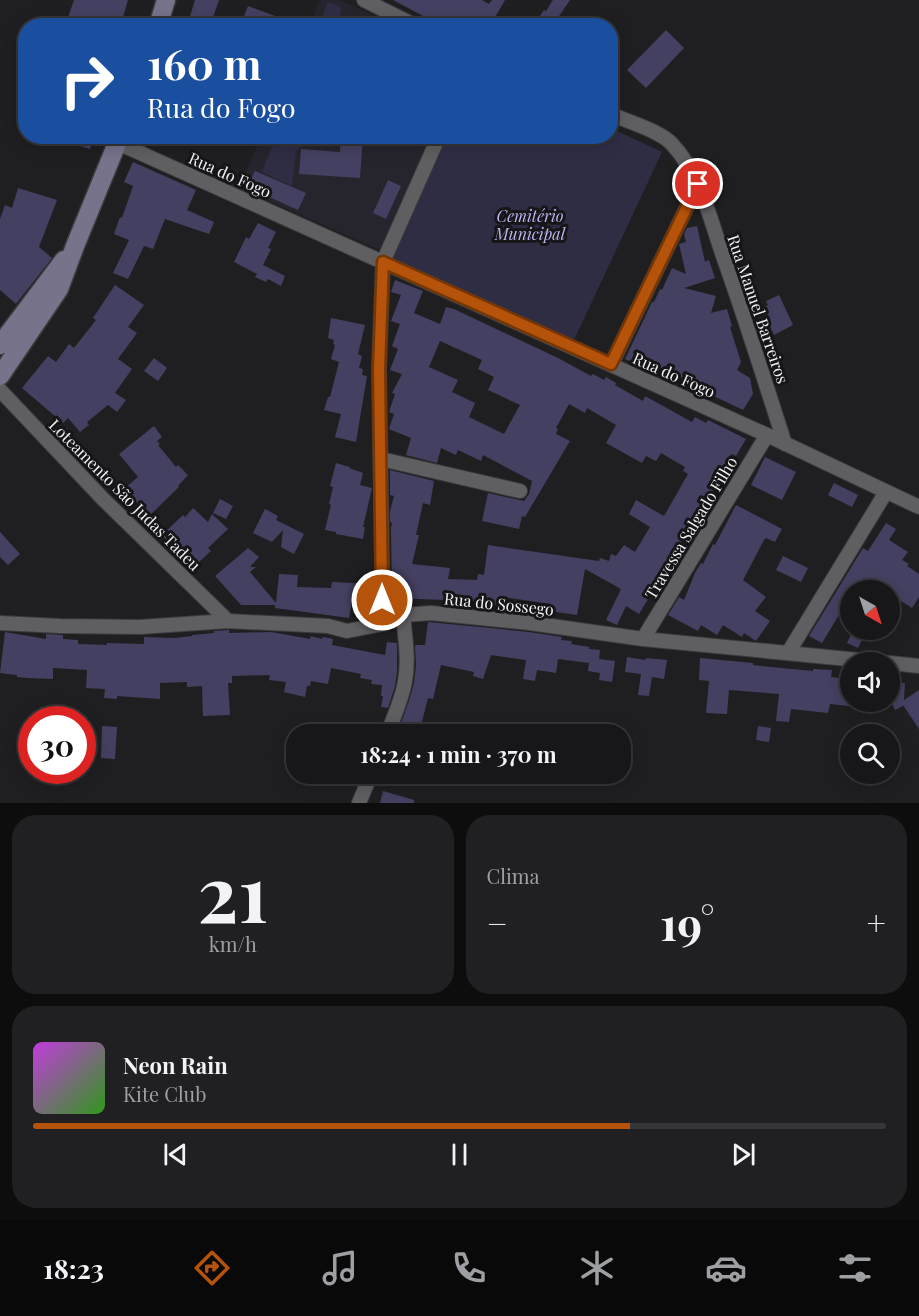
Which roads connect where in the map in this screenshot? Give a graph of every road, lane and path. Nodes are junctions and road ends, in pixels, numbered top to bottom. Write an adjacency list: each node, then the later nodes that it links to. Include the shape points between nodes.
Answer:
1 (166, 0): 3 (main road)
2 (364, 0): 4 (street)
3 (160, 18)
4 (400, 18)
5 (618, 117): 9 (street, Rua Manuel Barreiros, via 670,142)
6 (117, 144): 10 (main road)
7 (128, 144): 11 (street, Rua do Fogo)
8 (435, 144): 11 (street)
9 (698, 184): 13 (street); 17 (street, Rua Manuel Barreiros)
10 (75, 246): 12 (main road); 14 (main road, via 59,290)
11 (383, 262): 13 (street, Rua do Fogo); 18 (street)
12 (0, 345)
13 (611, 364): 16 (street, Rua do Fogo)
14 (0, 376)
15 (0, 390): 23 (street, Loteamento São Judas Tadeu, via 103,499)
16 (767, 435): 17 (street, Rua do Fogo); 26 (street, Travessa Salgado Filho)
17 (785, 444): 20 (street, Rua do Fogo)
18 (381, 459): 19 (street); 25 (street)
19 (520, 491)
20 (886, 492): 21 (street, Rua do Fogo); 27 (street)
21 (919, 507)
22 (403, 615): 25 (street, Rua do Sossego); 26 (street, Rua do Sossego, via 430,613 530,623); 31 (street, via 406,680)
23 (228, 621): 24 (street, Rua do Sossego, via 140,627); 25 (street, Rua do Sossego, via 328,626 347,631)
24 (0, 623)
25 (383, 624)
26 (643, 639): 27 (street, Rua do Sossego)
27 (788, 653): 28 (street, Rua do Sossego)
28 (840, 658)
29 (900, 664): 30 (street, Rua do Sossego)
30 (919, 666)
31 (391, 724)
32 (367, 784): 33 (street)
33 (359, 803)

